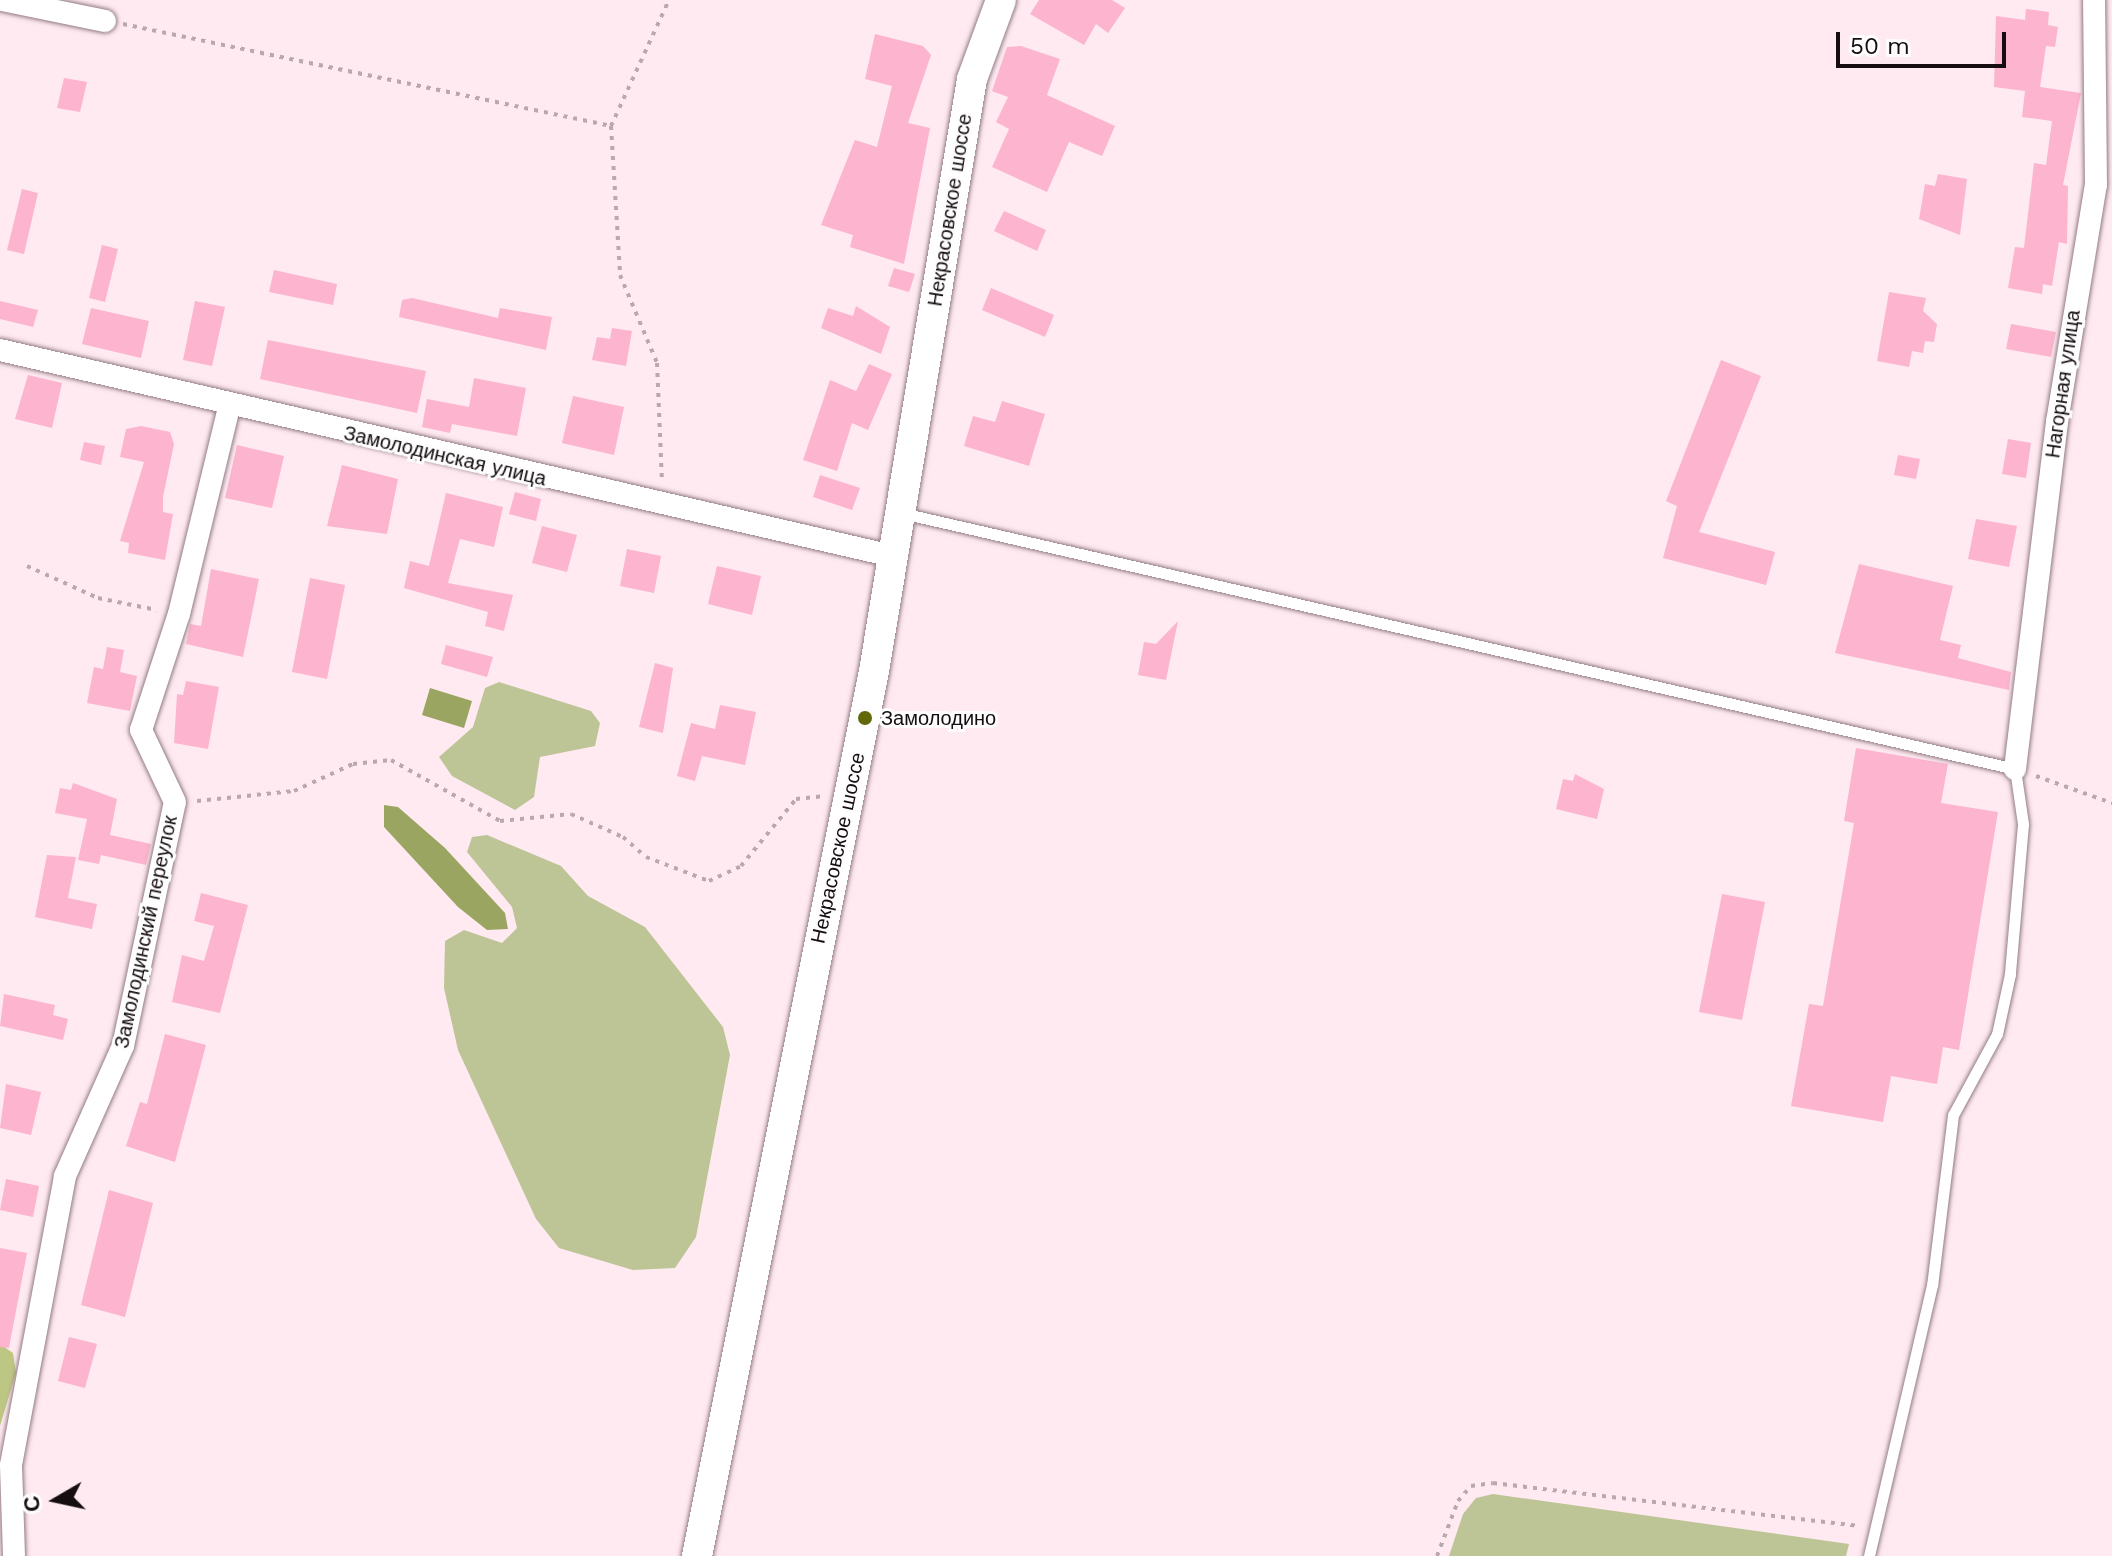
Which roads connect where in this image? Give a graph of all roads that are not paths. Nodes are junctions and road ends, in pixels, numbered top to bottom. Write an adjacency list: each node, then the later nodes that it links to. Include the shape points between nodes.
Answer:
1 (2, 0): 4 (street)
2 (1001, 0): 7 (street, Некрасовское шоссе, via 972,79)
3 (2094, 0): 9 (street, Нагорная улица, via 2096,185 2057,422)
4 (105, 21)
5 (0, 350): 6 (street, Замолодинская улица)
6 (229, 407): 8 (street, Замолодинская улица); 10 (street, Замолодинский переулок, via 179,614 141,730 175,802 123,1046 65,1176 11,1465)
7 (901, 513): 8 (street, Некрасовское шоссе); 9 (lane)
8 (892, 556): 11 (street, Некрасовское шоссе)
9 (2015, 769): 12 (lane, via 2023,824 2010,974 1997,1034 1953,1115 1932,1285)
10 (14, 1556)
11 (697, 1556)
12 (1869, 1556)

